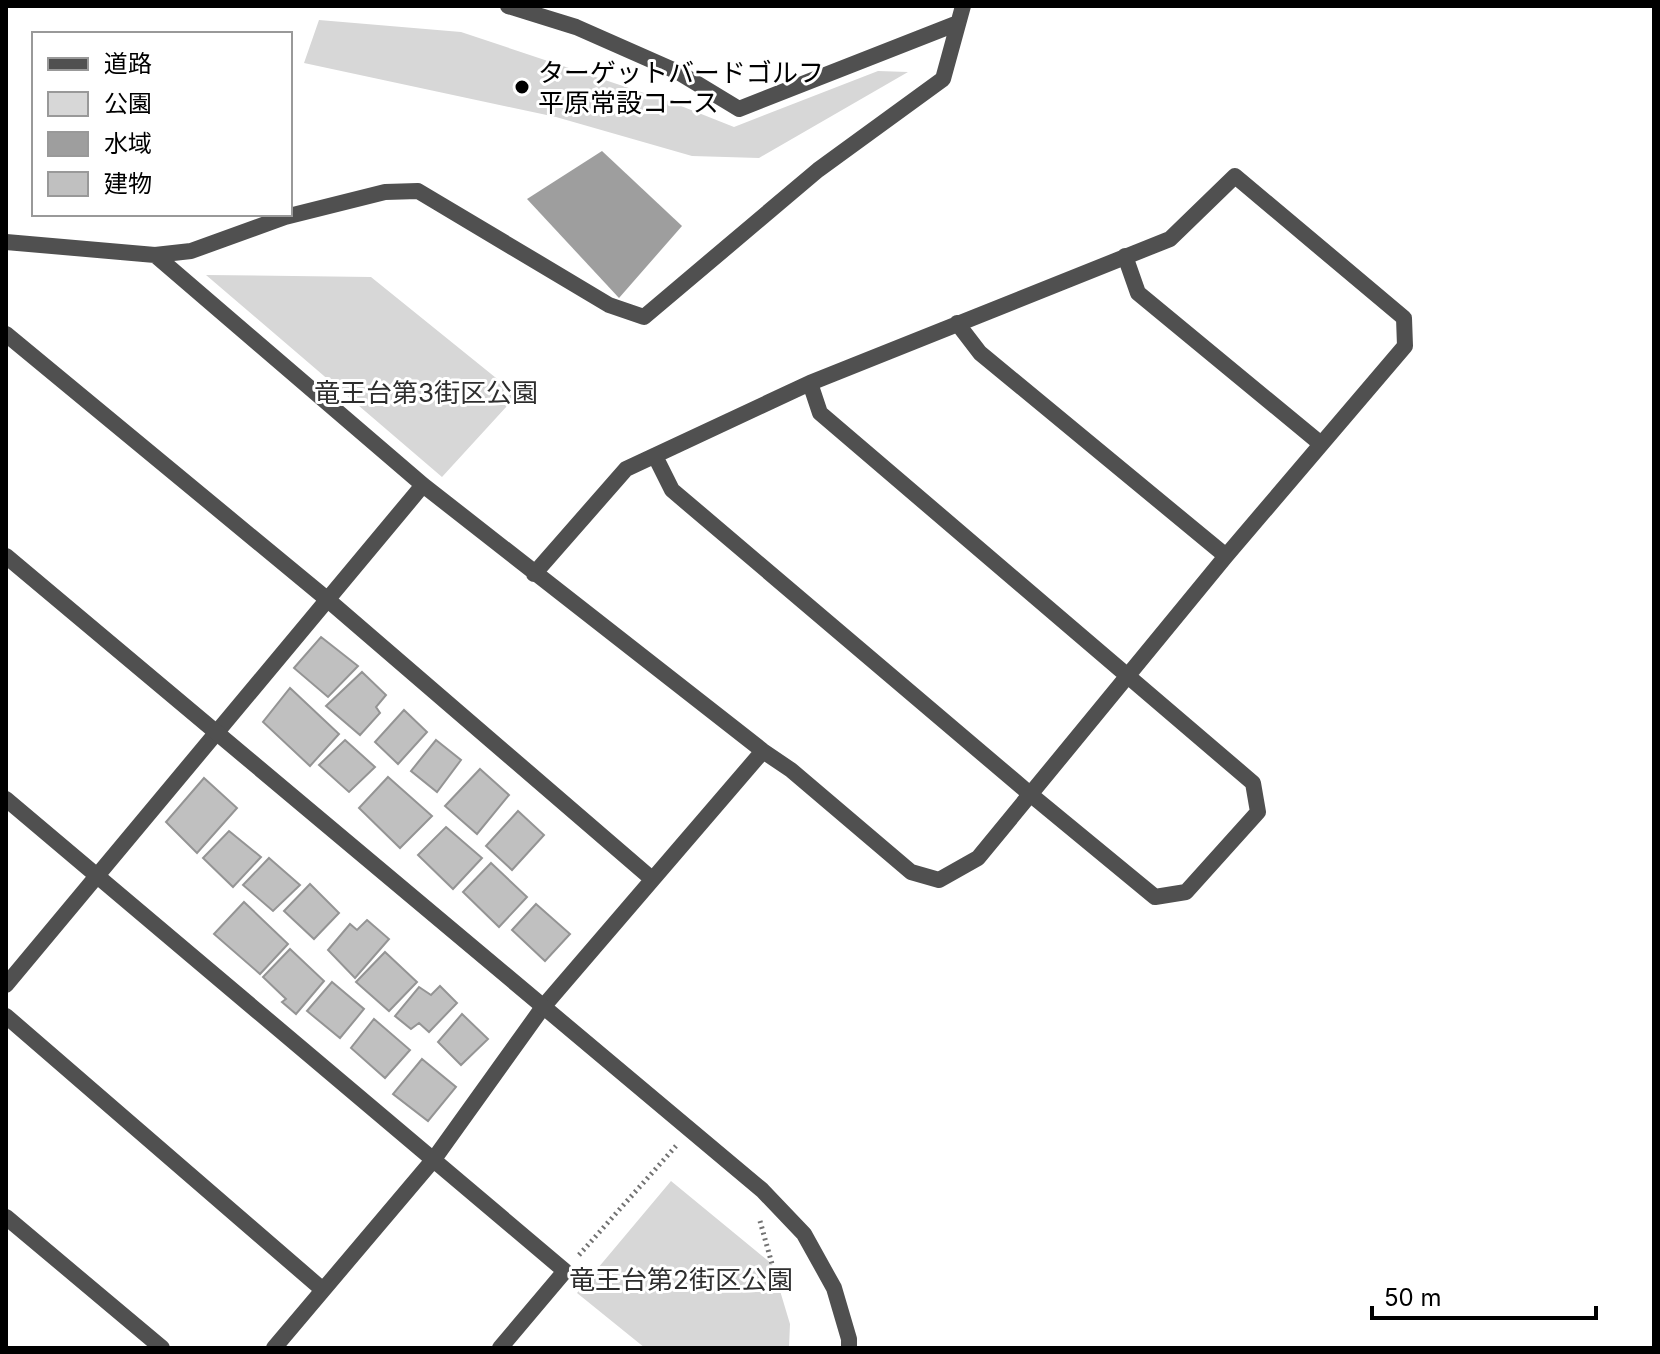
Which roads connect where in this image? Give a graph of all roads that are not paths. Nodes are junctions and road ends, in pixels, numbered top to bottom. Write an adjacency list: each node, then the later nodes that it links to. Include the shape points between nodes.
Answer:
1 (508, 6): 2 (street, via 576,27 678,72 739,109)
2 (960, 14): 3 (street, via 943,79 818,170 644,317 609,305 418,191 385,192)
3 (292, 215)
4 (289, 216): 6 (street, via 191,251)
5 (6, 242): 6 (street)
6 (155, 255): 13 (street)
7 (1125, 256): 8 (street); 11 (street, via 1138,293); 11 (street, via 1170,239 1235,176 1404,318 1405,346)
8 (957, 323): 10 (street); 15 (street, via 980,353)
9 (6, 334): 17 (street)
10 (810, 383): 12 (street); 18 (street, via 820,413)
11 (1321, 444): 15 (street)
12 (655, 456): 16 (street, via 626,469); 21 (street, via 672,490)
13 (423, 485): 16 (street); 17 (street)
14 (6, 556): 19 (street)
15 (1226, 556): 18 (street)
16 (534, 574): 20 (street)
17 (328, 600): 19 (street); 24 (street)
18 (1127, 677): 21 (street); 21 (street, via 1253,783 1258,812 1186,892 1155,897)
19 (216, 733): 23 (street); 26 (street)
20 (763, 751): 21 (street, via 911,872 939,880 978,858); 24 (street)
21 (1030, 794)
22 (6, 799): 23 (street)
23 (97, 876): 25 (street); 28 (street)
24 (652, 879): 26 (street)
25 (6, 985)
26 (543, 1007): 28 (street); 34 (street, via 762,1190 804,1234 834,1288)
27 (6, 1016): 30 (street)
28 (434, 1159): 30 (street); 33 (street, via 565,1271)
29 (6, 1217): 31 (street)
30 (323, 1290): 32 (street)
31 (162, 1348)
32 (274, 1348)
33 (500, 1348)
34 (849, 1348)

